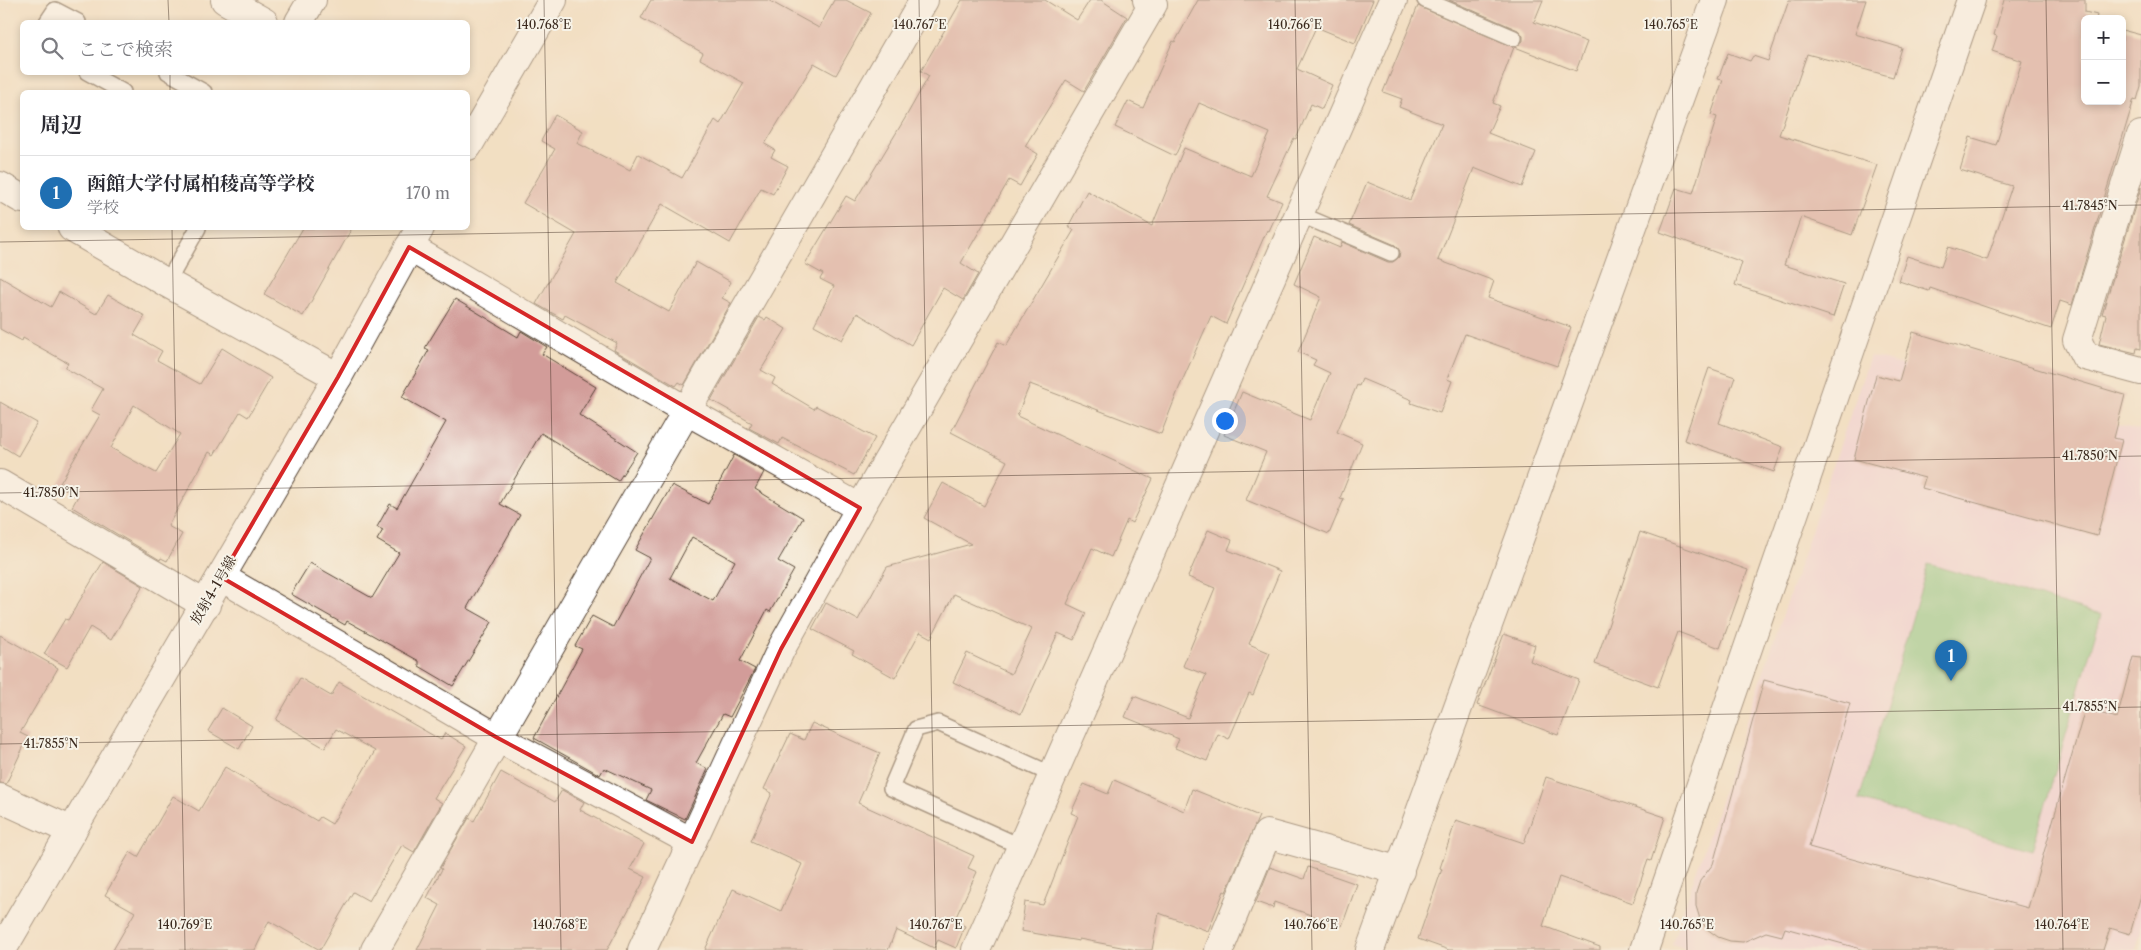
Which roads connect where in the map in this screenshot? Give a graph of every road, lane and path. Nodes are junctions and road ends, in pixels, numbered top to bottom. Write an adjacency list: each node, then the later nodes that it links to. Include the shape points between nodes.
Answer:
1 (225, 0): 12 (street)
2 (312, 0): 13 (street)
3 (553, 0): 20 (street)
4 (924, 0): 31 (street)
5 (1147, 0): 33 (street, via 1154,4)
6 (1394, 0): 23 (street)
7 (1425, 0): 14 (lane)
8 (1715, 0): 42 (street)
9 (1971, 0): 49 (street)
10 (49, 20): 11 (lane, via 55,10)
11 (74, 20)
12 (260, 20)
13 (300, 20)
14 (1514, 38)
15 (92, 75): 17 (lane)
16 (173, 75): 18 (lane)
17 (119, 90)
18 (200, 90)
19 (2141, 135): 29 (street, via 2078,340 2085,356)
20 (470, 143)
21 (0, 186): 22 (street)
22 (20, 198)
23 (1300, 214): 27 (lane); 37 (street)
24 (75, 230): 28 (street)
25 (197, 230): 28 (lane)
26 (414, 237): 30 (street, 放射4-1号線); 31 (street)
27 (1391, 253)
28 (167, 283): 30 (street)
29 (2141, 370)
30 (338, 378): 34 (street, 放射4-1号線)
31 (687, 411): 33 (street); 36 (street)
32 (0, 484): 35 (street)
33 (860, 508): 40 (street, via 781,649)
34 (221, 577): 35 (street, 放射4-1号線); 36 (street)
35 (206, 604): 39 (street, 放射4-1号線)
36 (496, 737): 40 (street); 44 (street)
37 (1053, 775): 41 (street); 41 (lane, via 938,723 916,729 891,788)
38 (0, 798): 39 (street)
39 (72, 831): 43 (street, 放射4-1号線)
40 (692, 842): 45 (street)
41 (1022, 847): 46 (street)
42 (1400, 871): 47 (street, via 1268,834); 48 (street)
43 (2, 948)
44 (375, 950)
45 (642, 950)
46 (976, 950)
47 (1219, 950)
48 (1370, 950)
49 (1644, 950)

